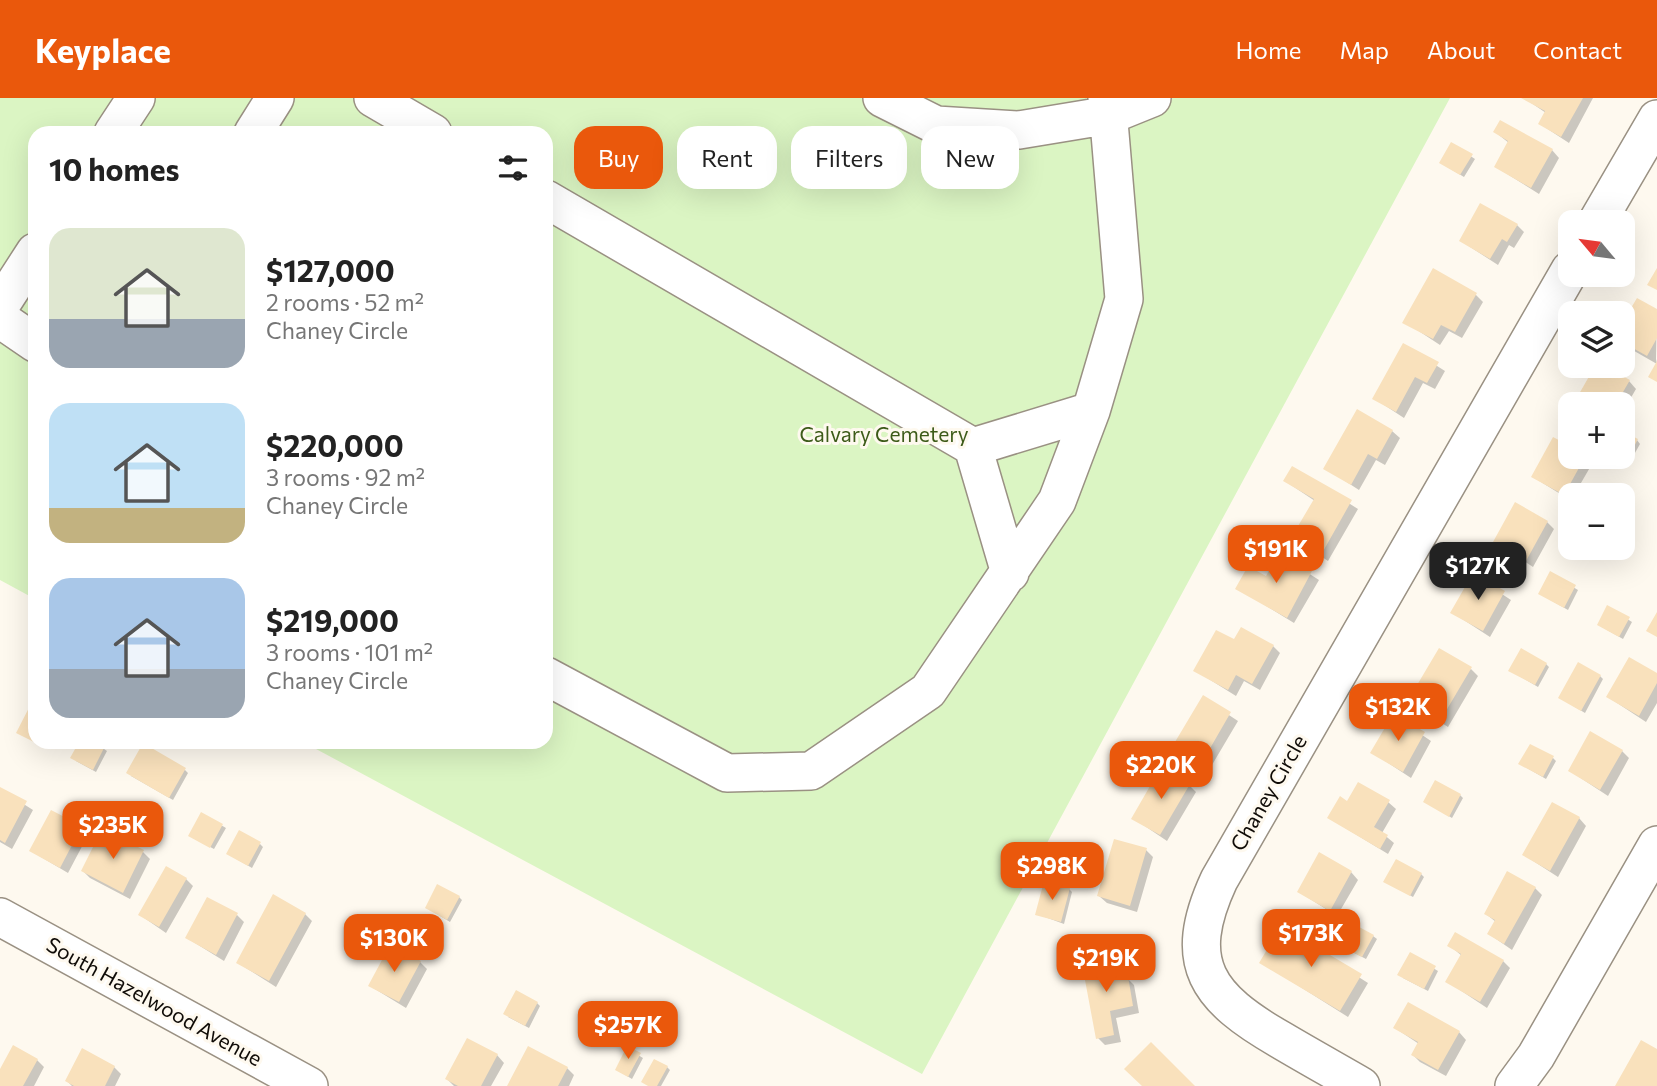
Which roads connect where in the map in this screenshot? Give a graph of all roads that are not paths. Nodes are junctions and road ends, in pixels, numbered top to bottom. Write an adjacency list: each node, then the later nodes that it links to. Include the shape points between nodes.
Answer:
1 (136, 98): 8 (street)
2 (275, 98): 9 (street)
3 (373, 98): 10 (street)
4 (882, 98): 6 (street, via 936,124 1019,130)
5 (1152, 98): 6 (street)
6 (1108, 106): 18 (street, via 1124,299)
7 (1657, 119): 12 (street)
8 (118, 126)
9 (257, 126)
10 (421, 126)
11 (553, 203): 19 (street)
12 (1604, 210)
13 (28, 264): 15 (street)
14 (1560, 287): 25 (street, Chaney Circle, via 1219,880 1202,922 1202,961 1214,990 1226,1004)
15 (0, 306)
16 (0, 319): 17 (street)
17 (28, 338)
18 (1091, 411): 19 (street); 20 (street, via 1057,501)
19 (973, 447): 20 (street)
20 (1010, 573): 21 (street, via 928,691 811,771 727,773)
21 (553, 680)
22 (1657, 845): 26 (street)
23 (5, 930): 24 (street, South Hazelwood Avenue)
24 (309, 1086)
25 (1362, 1086)
26 (1514, 1086)

